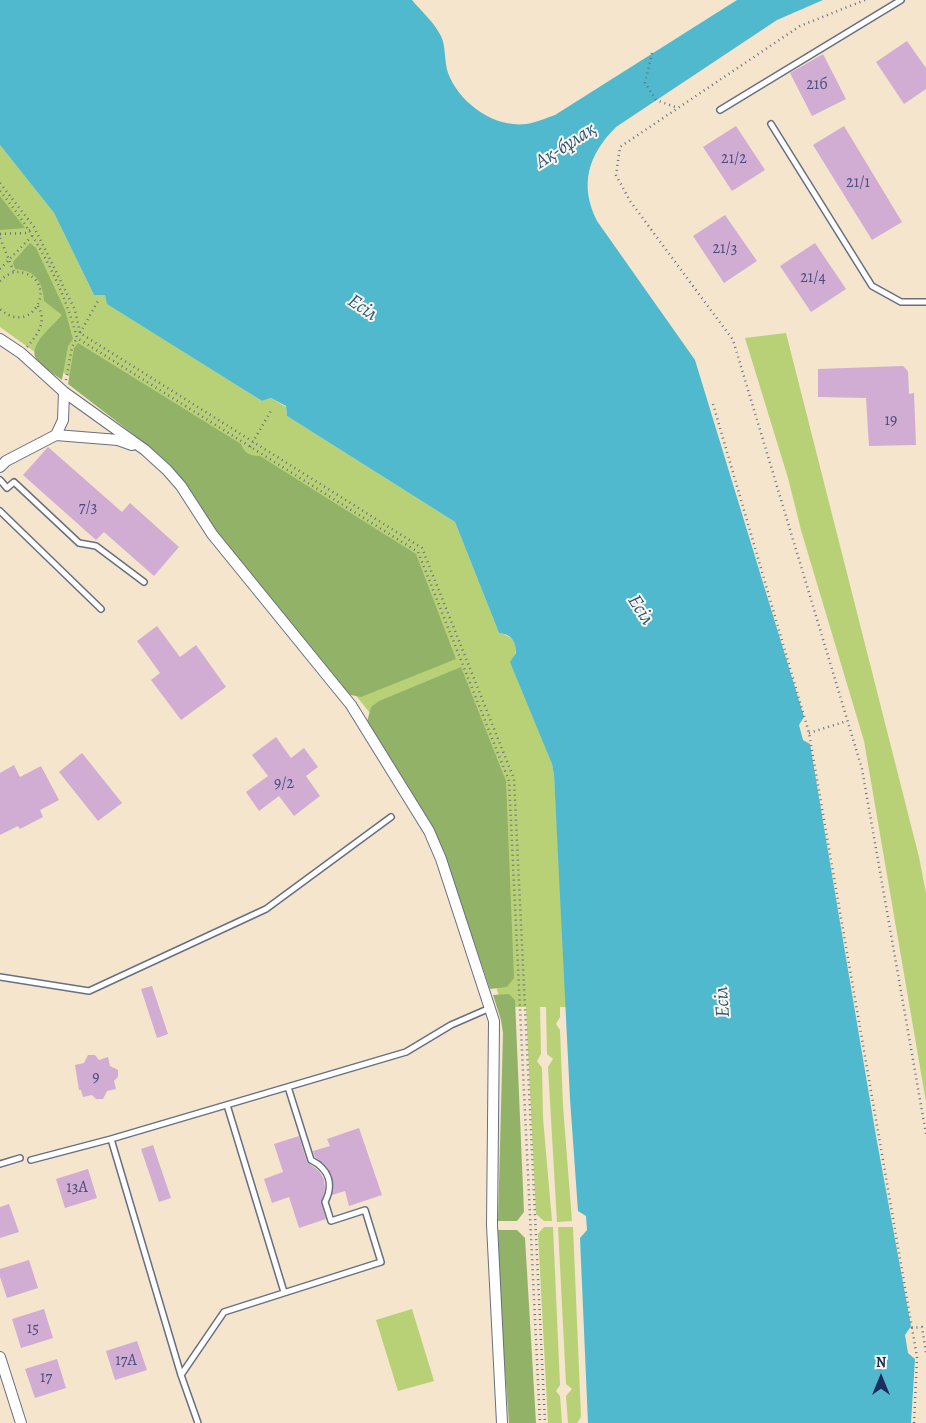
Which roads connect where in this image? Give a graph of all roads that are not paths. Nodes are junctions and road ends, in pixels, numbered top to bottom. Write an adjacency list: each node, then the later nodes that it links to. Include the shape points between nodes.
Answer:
1 (901, 0): 2 (lane)
2 (720, 110)
3 (771, 124): 4 (lane, via 872,286 901,302)
4 (926, 302)
5 (0, 339): 6 (street, via 21,353)
6 (64, 392): 7 (street, via 63,420); 8 (street)
7 (56, 435): 8 (street, via 118,440); 9 (street)
8 (145, 450): 16 (street, via 181,486 212,534 351,705 412,800 441,860)
9 (0, 466)
10 (0, 481): 12 (lane, via 7,488 14,482 79,543 96,546)
11 (0, 511): 13 (lane)
12 (144, 582)
13 (101, 609)
14 (391, 818): 15 (lane, via 266,909 89,991)
15 (0, 977)
16 (491, 1008): 17 (lane, via 451,1025 406,1052); 28 (street, via 495,1035 492,1225)
17 (288, 1087): 18 (lane); 23 (lane, via 312,1160 327,1172 330,1182 325,1202 331,1221 365,1210 381,1262)
18 (227, 1105): 19 (lane); 23 (lane)
19 (111, 1139): 21 (lane); 25 (lane)
20 (20, 1158): 22 (lane)
21 (31, 1160)
22 (0, 1164)
23 (284, 1292): 25 (lane, via 224,1312)
24 (0, 1357): 26 (street)
25 (181, 1375): 27 (lane)
26 (21, 1423)
27 (198, 1423)
28 (502, 1423)

